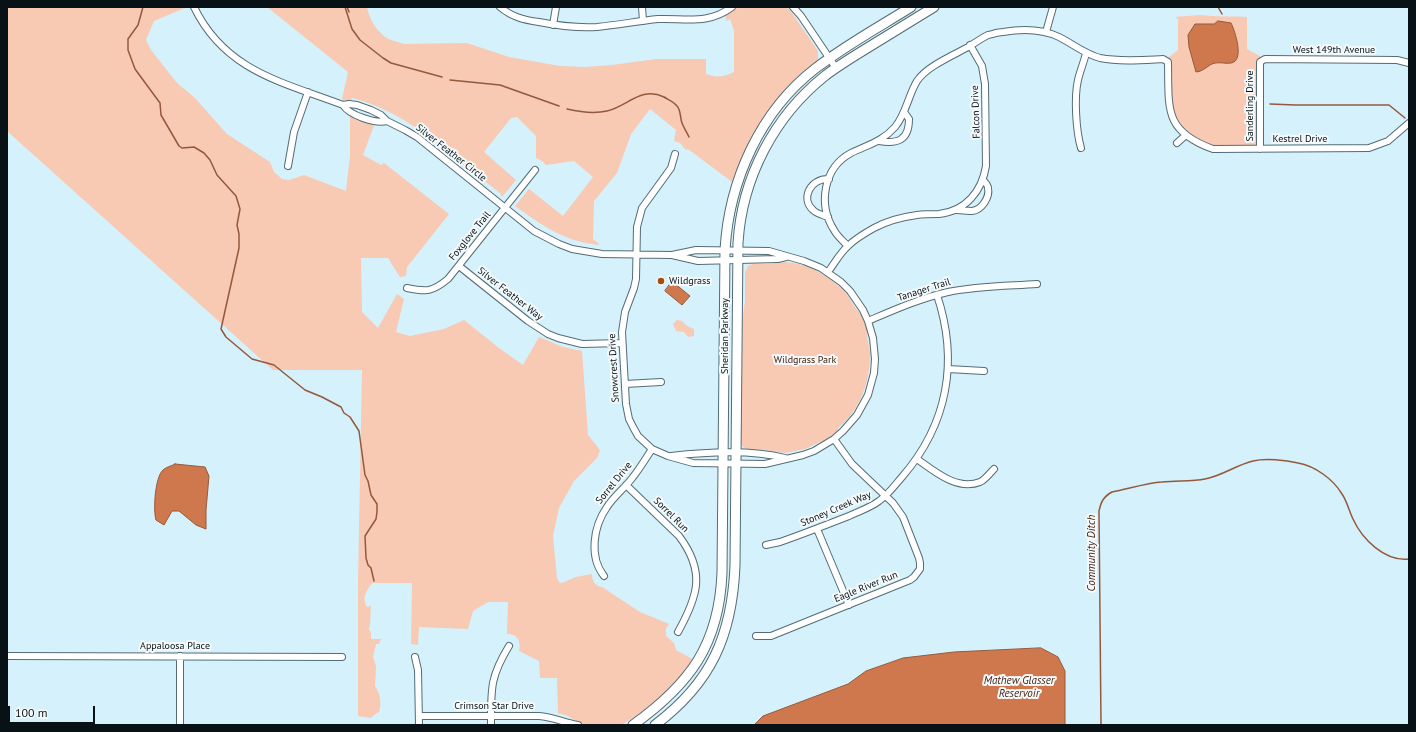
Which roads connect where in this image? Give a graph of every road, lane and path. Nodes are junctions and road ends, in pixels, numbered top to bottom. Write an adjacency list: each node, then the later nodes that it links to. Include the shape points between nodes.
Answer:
1 (194, 7): 19 (street, Silver Feather Circle, via 218,44 240,62 262,74)
2 (500, 7): 11 (street, via 523,20)
3 (556, 7): 11 (street)
4 (642, 7): 10 (street)
5 (732, 7): 10 (street, via 719,15 704,19)
6 (793, 7): 15 (street)
7 (911, 7): 15 (main road, Sheridan Parkway)
8 (1052, 7): 12 (street)
9 (932, 8): 18 (main road, Sheridan Parkway)
10 (643, 21): 11 (street, via 593,27)
11 (553, 25)
12 (1046, 32): 13 (street, via 1002,32 988,35); 14 (street, Kestrel Drive)
13 (970, 46): 20 (street, via 935,66 918,80); 31 (street, Falcon Drive, via 982,66 986,84 986,166)
14 (1086, 53): 22 (street, Kestrel Drive, via 1116,60 1163,59 1168,62 1171,115); 25 (street, via 1076,95 1078,137)
15 (829, 59): 18 (street); 38 (main road, Sheridan Parkway, via 792,90 760,134 745,163 734,194 729,214)
16 (1260, 62): 17 (street, West 149th Avenue, via 1265,59 1311,59 1397,60); 26 (street, Sanderling Drive)
17 (1409, 63)
18 (836, 68): 39 (main road, Sheridan Parkway, via 796,103 767,144 745,197)
19 (308, 92): 28 (street, via 294,132); 32 (street, Silver Feather Circle, via 343,105 357,105 371,110 417,137)
20 (904, 112): 23 (street, via 896,126); 23 (street, via 909,119 905,136 895,142)
21 (1409, 123): 26 (street, Kestrel Drive, via 1388,141 1369,148)
22 (1186, 135): 24 (street); 26 (street, Kestrel Drive, via 1213,149)
23 (879, 141): 30 (street, via 850,153 840,161)
24 (1177, 144)
25 (1082, 148)
26 (1260, 149)
27 (675, 154): 36 (street, Snowcrest Drive, via 671,168 642,208 637,227)
28 (288, 166)
29 (535, 170): 32 (street, Foxglove Trail)
30 (829, 179): 34 (street, via 825,191); 34 (street, via 818,180 812,185 808,197 812,210)
31 (983, 180): 33 (street, Falcon Drive, via 967,203); 33 (street, Falcon Drive, via 988,192 983,205 973,211)
32 (505, 208): 36 (street, Silver Feather Circle, via 534,231 559,244 585,252); 41 (street, Foxglove Trail)
33 (956, 210): 35 (street, Falcon Drive, via 897,218 874,228)
34 (828, 217): 35 (street, via 833,229)
35 (848, 246): 42 (street, Falcon Drive)
36 (636, 255): 37 (street, Silver Feather Circle); 47 (street, Snowcrest Drive, via 636,279 622,322)
37 (672, 255): 38 (street, Silver Feather Circle, via 696,250); 38 (street, Silver Feather Circle, via 698,261)
38 (725, 255): 39 (street); 39 (street); 54 (main road, Sheridan Parkway)
39 (737, 255): 40 (street, via 778,259); 40 (street, Snowcrest Drive, via 769,251); 55 (main road, Sheridan Parkway)
40 (786, 257): 42 (street, Snowcrest Drive)
41 (459, 266): 44 (street, Foxglove Trail, via 448,279 433,289 423,292); 47 (street, Silver Feather Way, via 548,334 582,344)
42 (828, 272): 46 (street, Snowcrest Drive, via 850,291)
43 (1037, 284): 45 (street, Tanager Trail, via 965,289)
44 (407, 288)
45 (937, 295): 46 (street, Tanager Trail); 48 (street, Stoney Creek Way, via 945,322)
46 (868, 321): 52 (street, Snowcrest Drive, via 875,354 872,385 857,415)
47 (622, 343): 51 (street, Snowcrest Drive)
48 (948, 368): 49 (street); 58 (street, Stoney Creek Way, via 939,415)
49 (984, 371)
50 (661, 382): 51 (street)
51 (625, 384): 53 (street, Snowcrest Drive, via 627,411 631,423 638,436)
52 (834, 439): 57 (street, Snowcrest Drive, via 814,451); 63 (street, Eagle River Run, via 861,473)
53 (652, 449): 56 (street, Snowcrest Drive); 62 (street, Sorrel Drive)
54 (723, 453): 55 (street); 56 (street); 59 (main road, Sheridan Parkway)
55 (736, 453): 57 (street, via 767,453); 60 (main road, Sheridan Parkway)
56 (668, 456): 59 (street, Snowcrest Drive, via 693,463)
57 (786, 458): 60 (street, Snowcrest Drive, via 765,464)
58 (917, 459): 61 (street, via 949,480 962,483 982,482); 63 (street, Stoney Creek Way)
59 (723, 463): 60 (street, Snowcrest Drive); 82 (main road, Sheridan Parkway, via 722,587 712,630 698,660 680,685 661,704)
60 (736, 463): 83 (main road, Sheridan Parkway, via 734,582 727,625 716,656 700,680 678,706)
61 (994, 469)
62 (626, 485): 66 (street, Sorrel Drive, via 606,508 597,527 596,559 598,568); 68 (street, Sorrel Run, via 679,536 694,562 694,600)
63 (886, 496): 64 (street, Stoney Creek Way, via 872,506); 67 (street, Eagle River Run, via 903,517 919,558 920,569 910,580)
64 (817, 529): 65 (street, Stoney Creek Way); 67 (street)
65 (766, 545)
66 (604, 576)
67 (849, 606): 69 (street, Eagle River Run, via 771,636)
68 (678, 632)
69 (756, 636)
70 (509, 646): 76 (street, via 493,680)
71 (7, 656): 72 (street, Appaloosa Place)
72 (180, 656): 73 (street, Appaloosa Place); 78 (street)
73 (342, 656)
74 (415, 656): 75 (street, via 418,670)
75 (419, 716): 76 (street, Crimson Star Drive); 79 (street)
76 (491, 716): 77 (street, Crimson Star Drive, via 550,717); 80 (street)
77 (568, 724): 81 (street, Crimson Star Drive)
78 (180, 725)
79 (419, 725)
80 (491, 725)
81 (578, 725)
82 (633, 725)
83 (654, 725)

